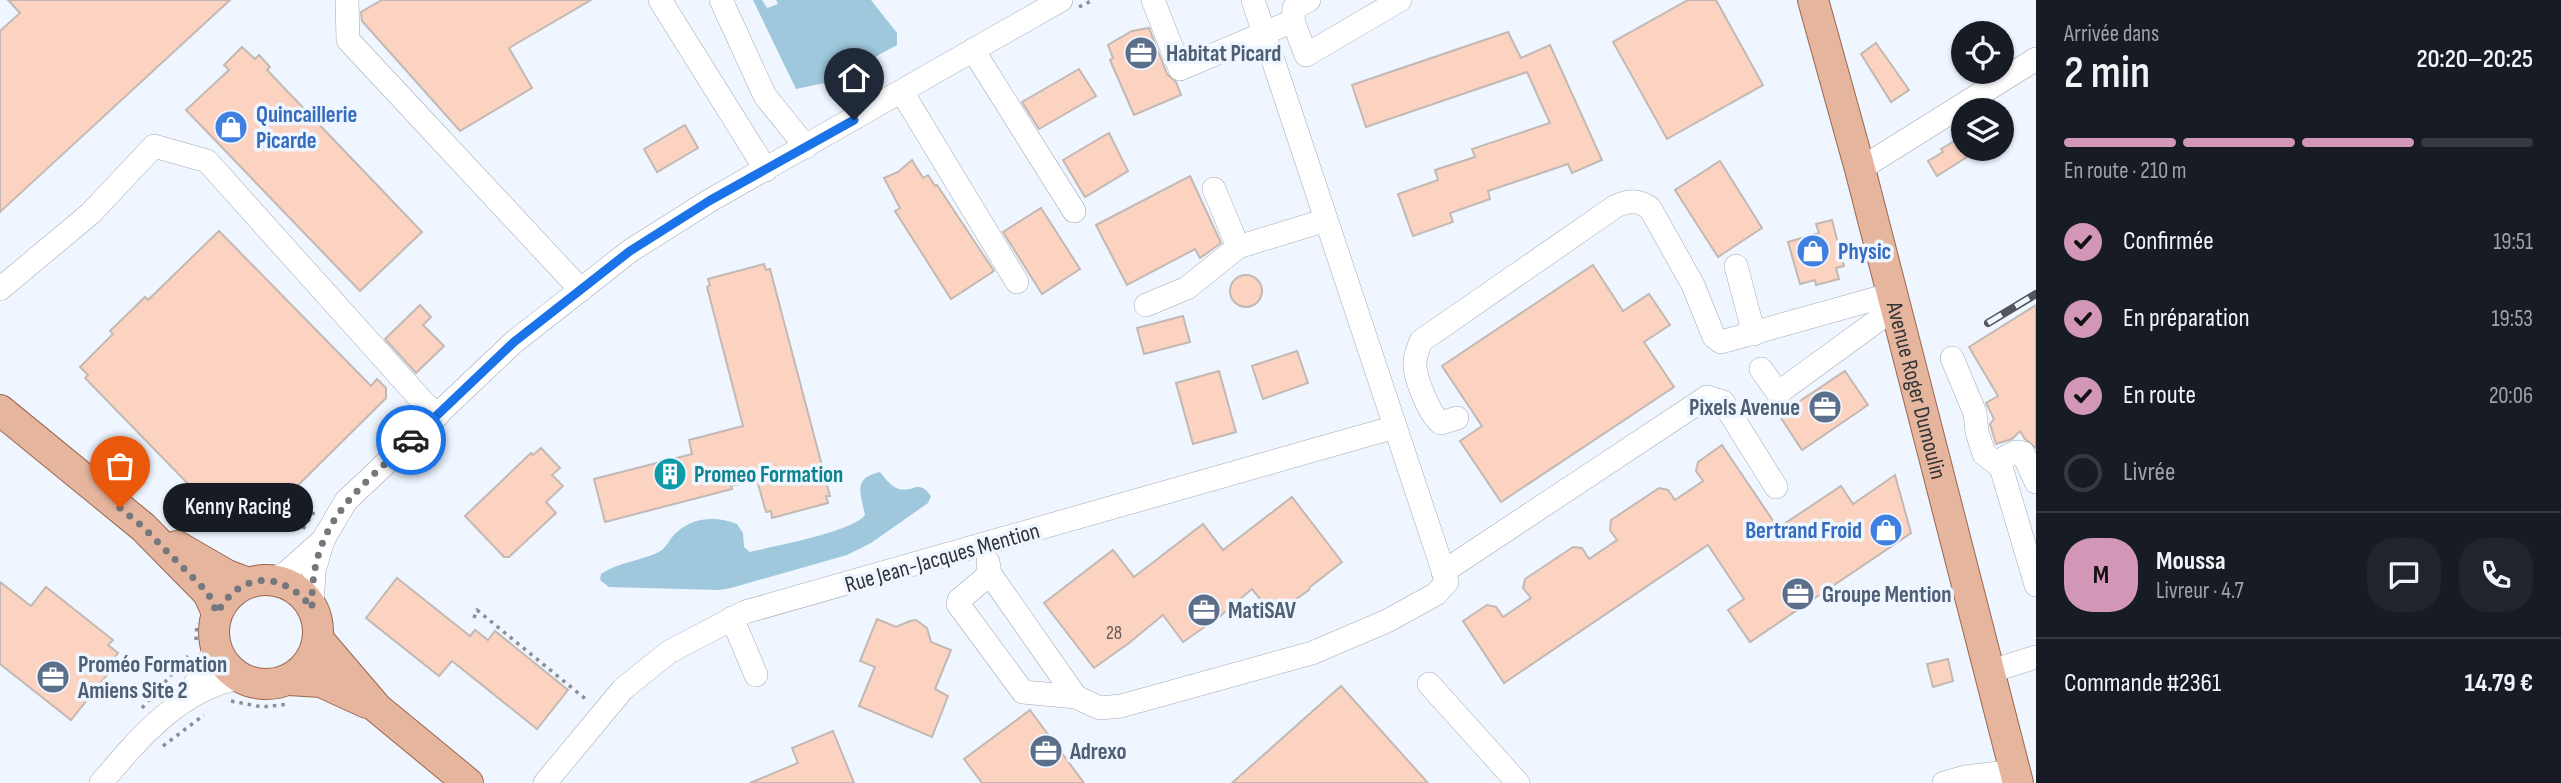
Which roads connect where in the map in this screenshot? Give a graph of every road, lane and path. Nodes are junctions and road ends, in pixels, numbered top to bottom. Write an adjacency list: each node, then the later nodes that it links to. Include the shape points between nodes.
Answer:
1 (346, 0): 26 (street, via 348,40)
2 (660, 0): 18 (street)
3 (721, 0): 16 (street, via 765,96)
4 (1093, 0): 10 (path)
5 (1153, 0): 12 (street, via 1180,69)
6 (1253, 0): 12 (street)
7 (1309, 0): 11 (street, via 1294,8)
8 (1399, 0): 11 (street, via 1306,55)
9 (1813, 0): 17 (main road, Avenue Roger Dumoulin)
10 (1066, 6): 13 (street)
11 (1293, 21): 12 (street)
12 (1264, 34): 21 (street)
13 (974, 50): 15 (street); 20 (street)
14 (2036, 59): 17 (street)
15 (902, 92): 16 (street); 24 (street)
16 (806, 147): 18 (street)
17 (1860, 169): 27 (main road, Avenue Roger Dumoulin)
18 (766, 170): 26 (street, via 630,251)
19 (1214, 189): 22 (street)
20 (1074, 211)
21 (1326, 220): 22 (street); 35 (street)
22 (1238, 247): 28 (street, via 1187,288)
23 (1736, 266): 29 (street)
24 (1017, 282)
25 (0, 289): 33 (street, via 91,213 154,146 207,162)
26 (581, 290): 33 (street, via 514,342)
27 (1894, 301): 29 (street); 31 (street, via 1778,393); 53 (main road, Avenue Roger Dumoulin)
28 (1146, 305)
29 (1754, 334): 34 (street, via 1721,342 1714,337 1693,285 1650,208 1629,201 1421,341 1415,367 1431,412 1441,423)
30 (1952, 358): 36 (street, via 1975,413 1984,454)
31 (1761, 369)
32 (0, 410): 39 (main road)
33 (438, 415): 40 (street, via 346,501)
34 (1457, 418)
35 (1395, 427): 41 (street, Rue Jean-Jacques Mention); 43 (street)
36 (2001, 467): 37 (street, via 2004,458 2023,453); 45 (street)
37 (2036, 482)
38 (1776, 488): 43 (street, via 1723,402 1707,397)
39 (143, 527): 44 (main road, via 227,575); 47 (main road, via 208,593)
40 (323, 540): 44 (street, via 286,573); 46 (street, via 314,571)
41 (985, 545): 42 (street); 49 (street, Rue Jean-Jacques Mention)
42 (990, 574): 58 (street); 58 (street, via 958,604 1023,692)
43 (1445, 577): 58 (street, via 1436,594 1312,653 1121,706 1100,708)
44 (260, 582): 46 (main road, via 288,585); 47 (main road, via 235,590)
45 (2036, 585)
46 (312, 608): 50 (main road)
47 (217, 613): 51 (main road)
48 (474, 618): 63 (path, via 477,610)
49 (732, 618): 54 (street); 63 (street, Rue Jean-Jacques Mention, via 669,652 623,689)
50 (318, 639): 57 (main road, via 313,656); 61 (main road)
51 (216, 648): 55 (main road, via 221,660); 59 (street)
52 (2036, 657): 53 (street)
53 (1989, 668): 65 (main road, Avenue Roger Dumoulin)
54 (756, 675)
55 (240, 678): 57 (main road); 59 (street, via 214,684)
56 (1429, 684): 69 (street)
57 (290, 692): 60 (path, via 261,707 230,701); 61 (main road, via 321,682)
58 (1076, 696)
59 (186, 699): 66 (street, via 135,743)
60 (223, 704)
61 (377, 708): 67 (main road)
62 (206, 713): 64 (path)
63 (603, 713): 68 (street, Rue Jean-Jacques Mention)
64 (163, 747)
65 (2016, 777): 70 (street, via 1965,777)
66 (102, 783)
67 (468, 783)
68 (545, 783)
69 (1518, 783)
70 (1944, 783)

